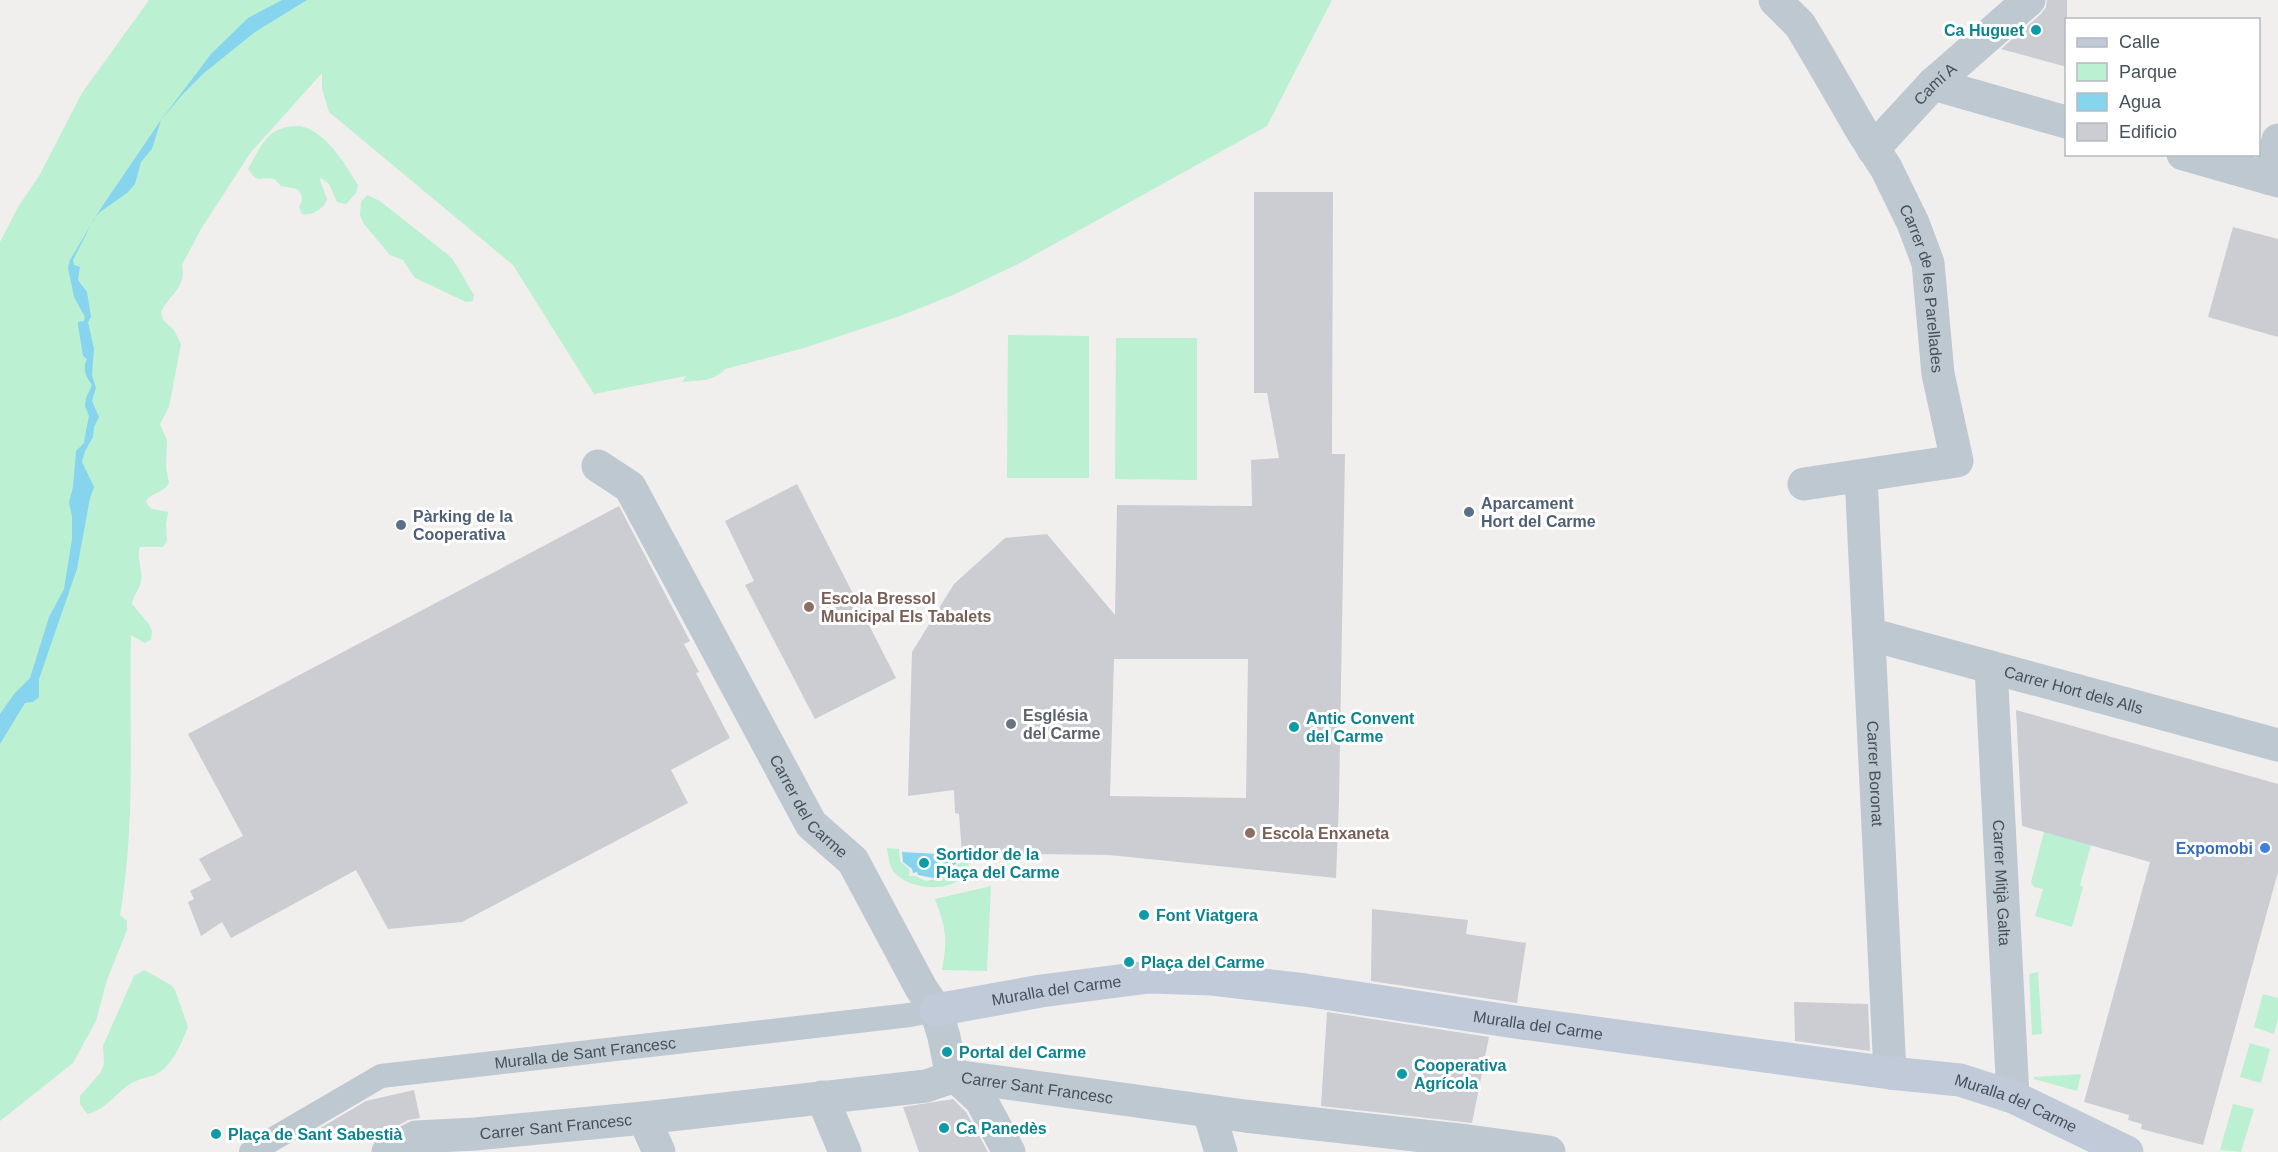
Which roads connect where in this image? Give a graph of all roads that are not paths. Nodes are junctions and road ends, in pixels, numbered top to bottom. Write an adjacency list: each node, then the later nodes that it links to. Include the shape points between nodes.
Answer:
1 (1775, 0): 6 (street, Carrer de les Parellades, via 1800,25)
2 (2029, 0): 3 (street, Camí A)
3 (1933, 84): 4 (street); 6 (street, Camí A)
4 (2065, 121)
5 (2278, 140): 8 (street)
6 (1873, 149): 10 (street, Carrer de les Parellades, via 1913,223 1928,263 1938,374 1957,461)
7 (2190, 156): 8 (street)
8 (2273, 180)
9 (598, 466): 15 (street, Carrer del Carme, via 630,488 811,824 853,861)
10 (1861, 476): 11 (street, Carrer de les Parellades); 12 (street, Carrer Boronat)
11 (1804, 484)
12 (1869, 634): 13 (street, Carrer Hort dels Alls); 16 (street, Carrer Boronat)
13 (1991, 668): 14 (street, Carrer Hort dels Alls); 19 (street, Carrer Mitjà Galta)
14 (2278, 745)
15 (936, 1010): 16 (main road, Muralla del Carme, via 1149,977 1212,979 1515,1022); 17 (street, Carrer del Carme); 24 (lane, Muralla de Sant Francesc, via 381,1076)
16 (1890, 1063): 19 (main road, Muralla del Carme)
17 (955, 1076): 18 (street, Carrer Sant Francesc, via 926,1086); 20 (street, Carrer Sant Francesc); 28 (street, Carrer del Carme, via 981,1100)
18 (822, 1097): 21 (street, Carrer Sant Francesc); 27 (street)
19 (2013, 1097): 31 (main road, Muralla del Carme)
20 (1209, 1112): 23 (street, Carrer Sant Francesc); 29 (street)
21 (644, 1118): 22 (street, Carrer Sant Francesc, via 475,1134); 26 (street)
22 (420, 1144): 25 (street, Carrer Sant Francesc)
23 (1468, 1146): 30 (street, Carrer Sant Francesc)
24 (251, 1152)
25 (388, 1152)
26 (659, 1152)
27 (845, 1152)
28 (1009, 1152)
29 (1221, 1152)
30 (1549, 1152)
31 (2127, 1152)

